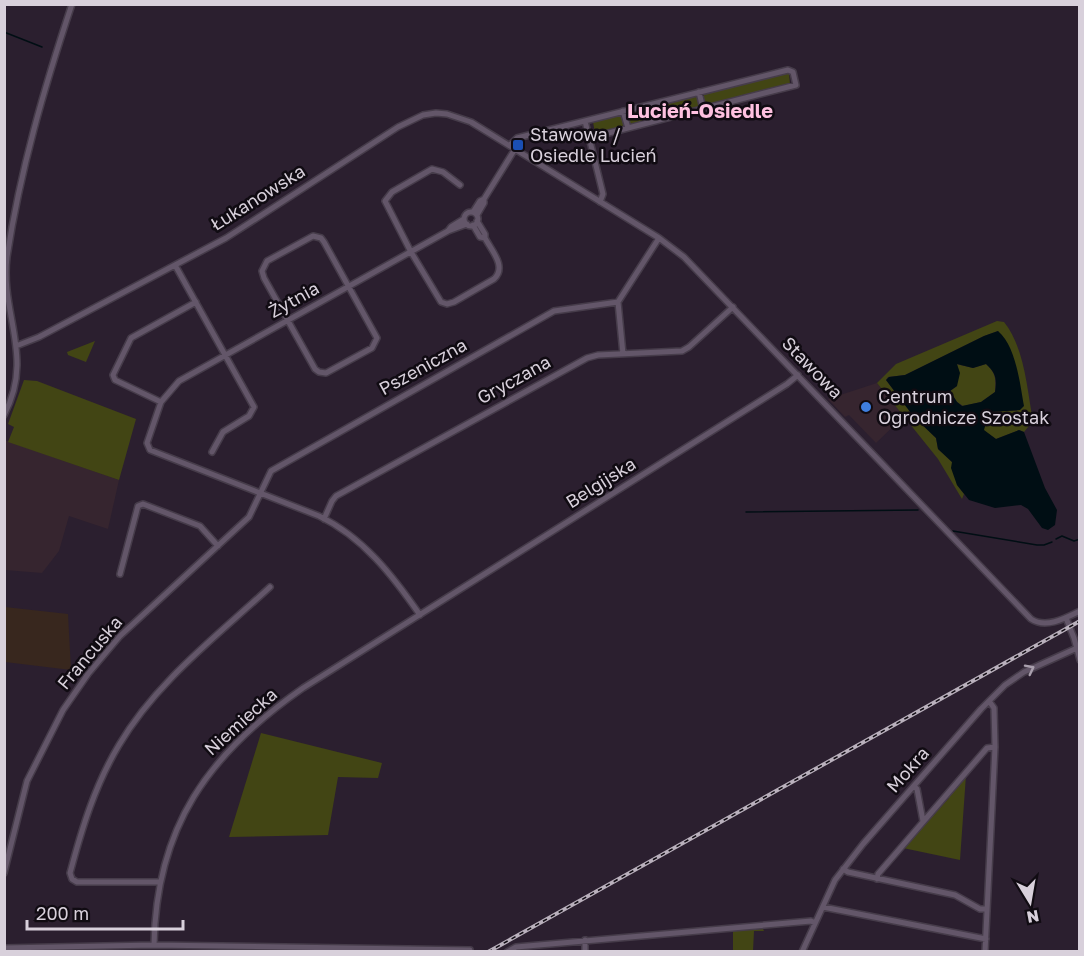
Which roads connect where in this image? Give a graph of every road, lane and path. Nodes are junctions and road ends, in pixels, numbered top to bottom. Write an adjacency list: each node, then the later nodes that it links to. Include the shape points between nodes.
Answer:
1 (72, 4): 20 (street, via 27,154 7,260)
2 (699, 92): 3 (street); 3 (street, via 793,72 796,85); 4 (street)
3 (703, 109): 6 (street)
4 (623, 111): 5 (street); 6 (street)
5 (585, 121): 7 (street); 8 (street, via 516,138)
6 (628, 128): 7 (street)
7 (589, 138): 10 (street, via 603,194)
8 (513, 147): 10 (street, Stawowa); 11 (street, Żytnia); 14 (street, Łukanowska, via 460,117 442,113 423,115 398,127 226,238)
9 (460, 185): 13 (street, via 432,169 388,194 386,207)
10 (600, 202): 12 (street, Stawowa)
11 (472, 219): 13 (street, Żytnia); 13 (street, via 499,263 495,279 447,304 438,300)
12 (659, 238): 17 (street); 18 (street, Stawowa, via 693,265)
13 (411, 252): 15 (street, Żytnia)
14 (175, 265): 16 (street); 20 (street, Łukanowska, via 39,338)
15 (349, 286): 19 (street, Żytnia); 19 (street, via 318,237 267,261 263,275); 19 (street, via 376,333 372,348 328,372 319,372)
16 (196, 302): 22 (street); 24 (street, via 131,338 112,377)
17 (618, 302): 21 (street); 27 (street, Pszeniczna, via 554,311 279,465 269,473)
18 (733, 307): 21 (street, Gryczana, via 682,351); 23 (street, Stawowa)
19 (288, 320): 22 (street, Żytnia)
20 (16, 346): 25 (street, via 17,380)
21 (623, 354): 28 (street, Gryczana, via 587,357 336,496)
22 (225, 355): 24 (street, Żytnia, via 179,381); 26 (street, via 253,410 223,432)
23 (798, 375): 33 (street, Belgijska); 34 (street, Stawowa, via 1031,619 1043,623)
24 (161, 402): 27 (street, Żytnia, via 148,448)
25 (4, 415)
26 (212, 452)
27 (261, 494): 28 (street); 29 (street, Francuska, via 249,517)
28 (324, 519): 33 (street, via 385,568)
29 (218, 546): 30 (street, via 200,526 143,504 138,506); 42 (street, Francuska, via 120,636 63,710 27,782)
30 (120, 574)
31 (270, 587): 44 (street, via 171,678 142,711 120,742 83,824 70,873 72,879)
32 (1080, 611): 34 (street)
33 (420, 615): 44 (street, Niemiecka, via 286,700 222,757 185,812)
34 (1066, 618): 35 (street)
35 (1077, 648): 36 (street); 37 (street, Mokra, one-way to 35, via 1024,672)
36 (1080, 660)
37 (989, 701): 38 (street, via 994,708); 39 (street, Mokra)
38 (995, 747): 40 (street, via 987,748); 46 (street)
39 (914, 786): 40 (street); 41 (street, Mokra)
40 (923, 821): 43 (street)
41 (843, 869): 43 (street); 45 (street, Mokra)
42 (4, 873)
43 (877, 879): 46 (street, via 955,895)
44 (160, 882): 50 (street, Niemiecka)
45 (823, 907): 47 (street, Mokra); 48 (street)
46 (986, 909): 48 (street)
47 (815, 923): 49 (street); 56 (street, Mokra)
48 (986, 939): 57 (street)
49 (585, 940): 54 (street); 55 (street)
50 (154, 945): 51 (street); 52 (street)
51 (4, 948)
52 (196, 949): 53 (street)
53 (470, 950)
54 (507, 951)
55 (585, 951)
56 (802, 951)
57 (985, 951)

